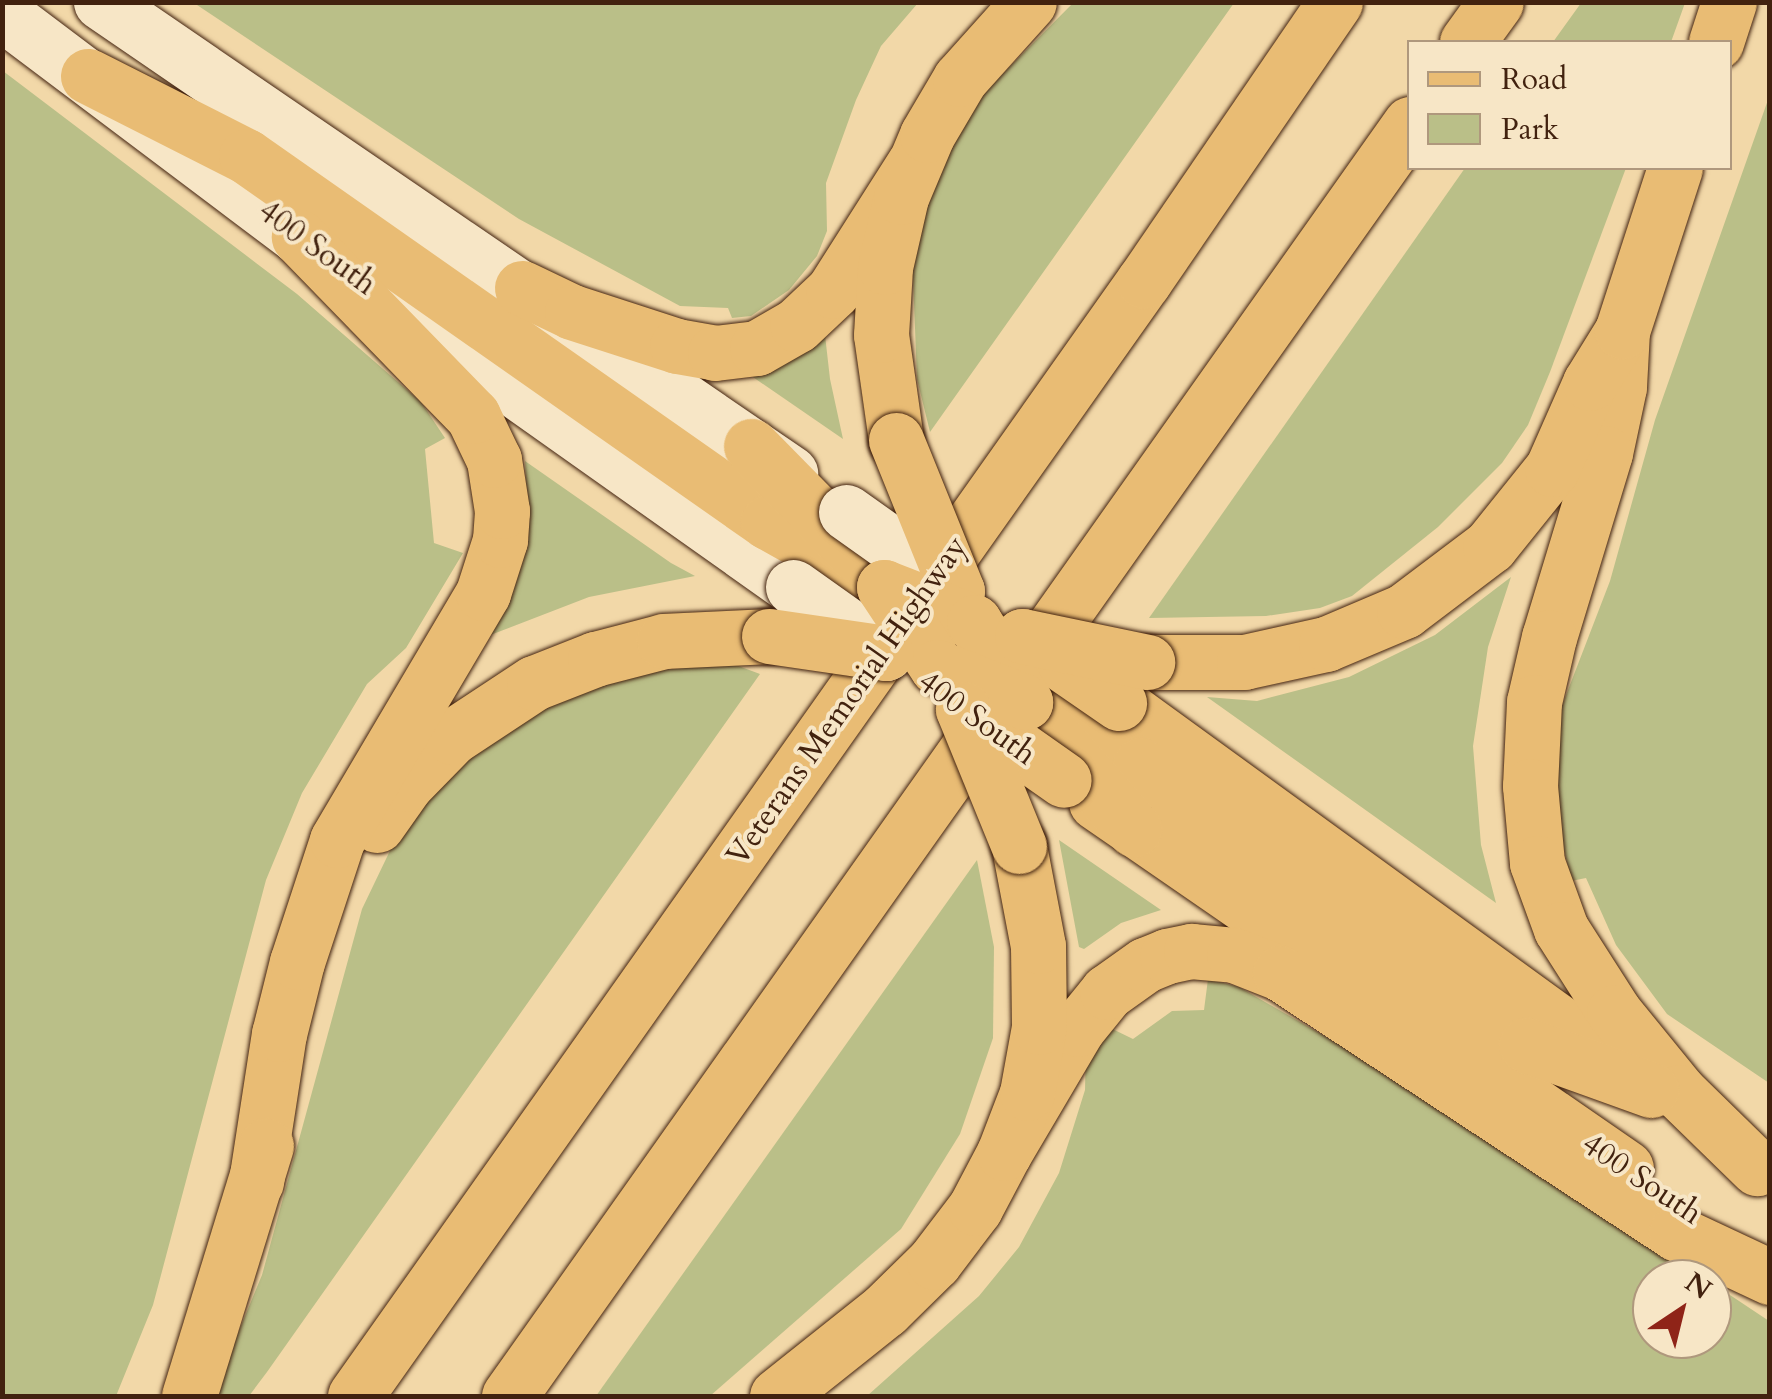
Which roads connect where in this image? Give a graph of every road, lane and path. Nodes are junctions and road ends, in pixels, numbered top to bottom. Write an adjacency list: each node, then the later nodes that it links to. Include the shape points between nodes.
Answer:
1 (102, 2): 14 (main road, 400 South)
2 (1029, 2): 11 (main road, via 960,80)
3 (1336, 2): 28 (main road, Veterans Memorial Highway)
4 (1496, 2): 7 (main road)
5 (1729, 2): 8 (main road)
6 (2, 13): 9 (main road, 400 South)
7 (1469, 40)
8 (1717, 40)
9 (88, 76): 13 (main road, 400 South); 16 (main road, via 246,156)
10 (1407, 128): 29 (main road)
11 (914, 164): 14 (main road, via 834,291 797,325 756,348 715,353 677,346); 18 (main road, bridge, via 891,232 882,301 884,368 896,440 916,498)
12 (1674, 170): 15 (main road)
13 (299, 237): 16 (main road, 400 South); 24 (main road, via 473,416 494,460 502,511 483,592 336,840 284,1016)
14 (522, 288): 16 (main road, 400 South, via 751,446)
15 (1622, 331): 21 (main road, via 1534,496 1490,546 1439,588 1366,629 1285,655 1199,665); 23 (main road, via 1605,452 1534,702 1530,786 1538,863 1561,929 1614,1012 1679,1092)
16 (823, 545): 17 (main road); 18 (main road, 400 South, bridge); 19 (main road, 400 South, bridge)
17 (884, 587): 18 (main road, bridge); 19 (main road, bridge)
18 (984, 616): 20 (main road, bridge); 21 (main road, bridge)
19 (929, 676): 20 (main road, bridge); 21 (main road, 400 South, bridge); 22 (main road, bridge, via 1019,846 1036,932 1040,1000 1026,1093); 24 (main road, bridge, via 769,636 664,641 579,664 506,698 428,760 381,818 332,912)
20 (1025, 702): 21 (main road)
21 (1100, 729): 23 (main road, 400 South, via 1652,1090); 25 (main road, 400 South, via 1134,829)
22 (1004, 1152): 26 (main road, via 1106,992 1167,956 1234,954 1280,973 1676,1233); 30 (main road, via 975,1208 934,1262)
23 (1763, 1172)
24 (256, 1182): 27 (main road)
25 (1770, 1264)
26 (1770, 1277)
27 (188, 1396)
28 (355, 1396)
29 (509, 1396)
30 (777, 1396)

